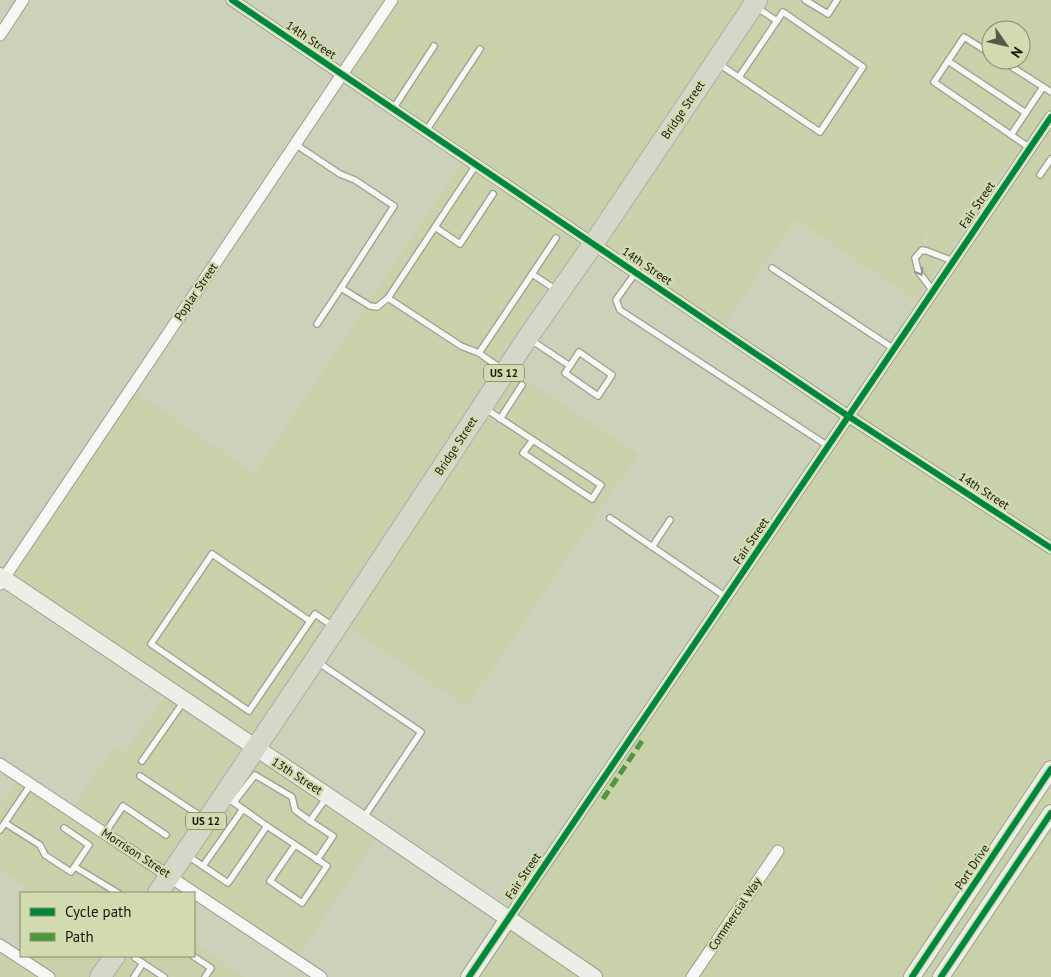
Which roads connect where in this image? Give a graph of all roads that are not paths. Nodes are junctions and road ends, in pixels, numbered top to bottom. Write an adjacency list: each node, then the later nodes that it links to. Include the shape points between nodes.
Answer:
1 (23, 0): 8 (street)
2 (232, 0): 15 (street, 14th Street)
3 (392, 0): 15 (street, Poplar Street)
4 (806, 0): 5 (lane, via 828,14)
5 (837, 0)
6 (755, 3): 7 (lane); 12 (highway, Bridge Street / US 12)
7 (777, 21): 16 (lane); 16 (lane, via 783,12 863,67 820,132)
8 (0, 35)
9 (434, 46): 19 (lane)
10 (981, 48): 13 (lane, via 964,37)
11 (480, 49): 22 (lane)
12 (715, 61): 16 (lane); 32 (highway, Bridge Street / US 12)
13 (948, 61): 20 (lane); 23 (lane, via 934,82)
14 (1017, 70): 17 (lane)
15 (342, 74): 19 (street, 14th Street); 24 (street, Poplar Street)
16 (739, 78)
17 (1043, 87): 18 (lane); 20 (lane)
18 (1051, 92)
19 (393, 109): 22 (street, 14th Street)
20 (1026, 113): 23 (lane)
21 (1051, 116): 25 (street, Fair Street)
22 (426, 131): 27 (street, 14th Street)
23 (1011, 135): 25 (lane)
24 (295, 144): 37 (lane, via 394,206); 57 (street, Poplar Street)
25 (1030, 148): 33 (street, Fair Street)
26 (1051, 159): 28 (lane)
27 (476, 165): 30 (lane); 32 (street, 14th Street)
28 (1040, 175)
29 (493, 194): 30 (lane, via 460,244)
30 (435, 227): 40 (lane)
31 (556, 238): 36 (lane)
32 (594, 243): 35 (street, 14th Street); 39 (highway, Bridge Street / US 12)
33 (953, 261): 38 (street, Fair Street); 38 (lane, one-way to 38, via 924,250 915,258 918,271)
34 (772, 268): 43 (lane)
35 (636, 272): 49 (street, 14th Street); 52 (lane, via 616,300 620,310)
36 (532, 274): 39 (lane); 44 (lane)
37 (341, 288): 40 (lane, via 370,306 377,307); 41 (lane)
38 (933, 291): 43 (street, Fair Street)
39 (560, 292): 42 (highway, Bridge Street / US 12)
40 (388, 298): 44 (lane, via 461,346)
41 (317, 324)
42 (528, 337): 45 (lane); 46 (highway, Bridge Street / US 12)
43 (894, 349): 49 (street, Fair Street)
44 (479, 353): 46 (lane)
45 (570, 366): 45 (lane, via 565,373 598,396 612,374 579,352)
46 (505, 371): 48 (highway, Bridge Street / US 12)
47 (522, 385): 50 (lane)
48 (482, 407): 50 (lane); 60 (highway, Bridge Street / US 12)
49 (848, 416): 52 (street, Fair Street); 56 (street, 14th Street)
50 (500, 418): 51 (lane)
51 (532, 440): 51 (lane, via 601,485 592,499 523,453)
52 (828, 446): 58 (street, Fair Street)
53 (610, 518): 55 (lane)
54 (670, 520): 55 (lane)
55 (652, 546): 58 (lane)
56 (1051, 548)
57 (1, 580): 62 (street, 13th Street)
58 (726, 597): 93 (street, Fair Street)
59 (310, 621): 59 (lane, via 249,711 151,644 212,554); 60 (lane, via 314,614)
60 (336, 628): 61 (highway, Bridge Street / US 12)
61 (315, 660): 63 (highway, Bridge Street / US 12); 73 (lane, via 421,732)
62 (184, 700): 63 (street, 13th Street); 64 (lane)
63 (255, 748): 69 (street, 13th Street); 70 (highway, Bridge Street / US 12)
64 (142, 761)
65 (0, 764): 68 (street, Morrison Street)
66 (1051, 770): 108 (street, Port Drive)
67 (140, 776): 74 (lane)
68 (31, 784): 76 (lane); 80 (street, Morrison Street)
69 (328, 796): 73 (street, 13th Street); 75 (lane)
70 (229, 799): 71 (lane); 74 (highway, Bridge Street / US 12); 75 (lane, via 255,775 292,797 295,810)
71 (243, 809): 77 (lane); 86 (lane)
72 (1051, 813): 109 (street)
73 (362, 819): 93 (street, 13th Street)
74 (207, 820): 84 (highway, Bridge Street / US 12)
75 (310, 821): 85 (lane, via 333,836)
76 (5, 823): 79 (lane); 87 (lane, via 40,845 45,855 71,872)
77 (267, 826): 82 (lane); 86 (lane, via 228,883)
78 (64, 828): 87 (lane, via 90,844)
79 (0, 830)
80 (105, 833): 81 (lane, via 123,806); 88 (street, Morrison Street)
81 (166, 835)
82 (295, 845): 85 (lane); 85 (lane, via 270,882 302,903 327,866)
83 (778, 851): 107 (street, Commercial Way)
84 (184, 854): 86 (lane); 88 (highway, Bridge Street / US 12)
85 (317, 860)
86 (203, 866)
87 (75, 867): 89 (lane)
88 (170, 876): 90 (highway, Bridge Street / US 12); 91 (street, Morrison Street)
89 (116, 892)
90 (159, 892)
91 (194, 892)
92 (195, 893): 104 (street, Morrison Street)
93 (508, 919): 105 (street, Fair Street); 106 (street, 13th Street)
94 (0, 945): 99 (street)
95 (114, 957): 100 (highway)
96 (135, 957): 98 (lane)
97 (194, 957): 103 (lane, via 211,968)
98 (143, 963): 101 (lane); 102 (lane)
99 (49, 977)
100 (100, 977)
101 (134, 977)
102 (164, 977)
103 (204, 977)
104 (321, 977)
105 (469, 977)
106 (594, 977)
107 (692, 977)
108 (912, 977)
109 (941, 977)

